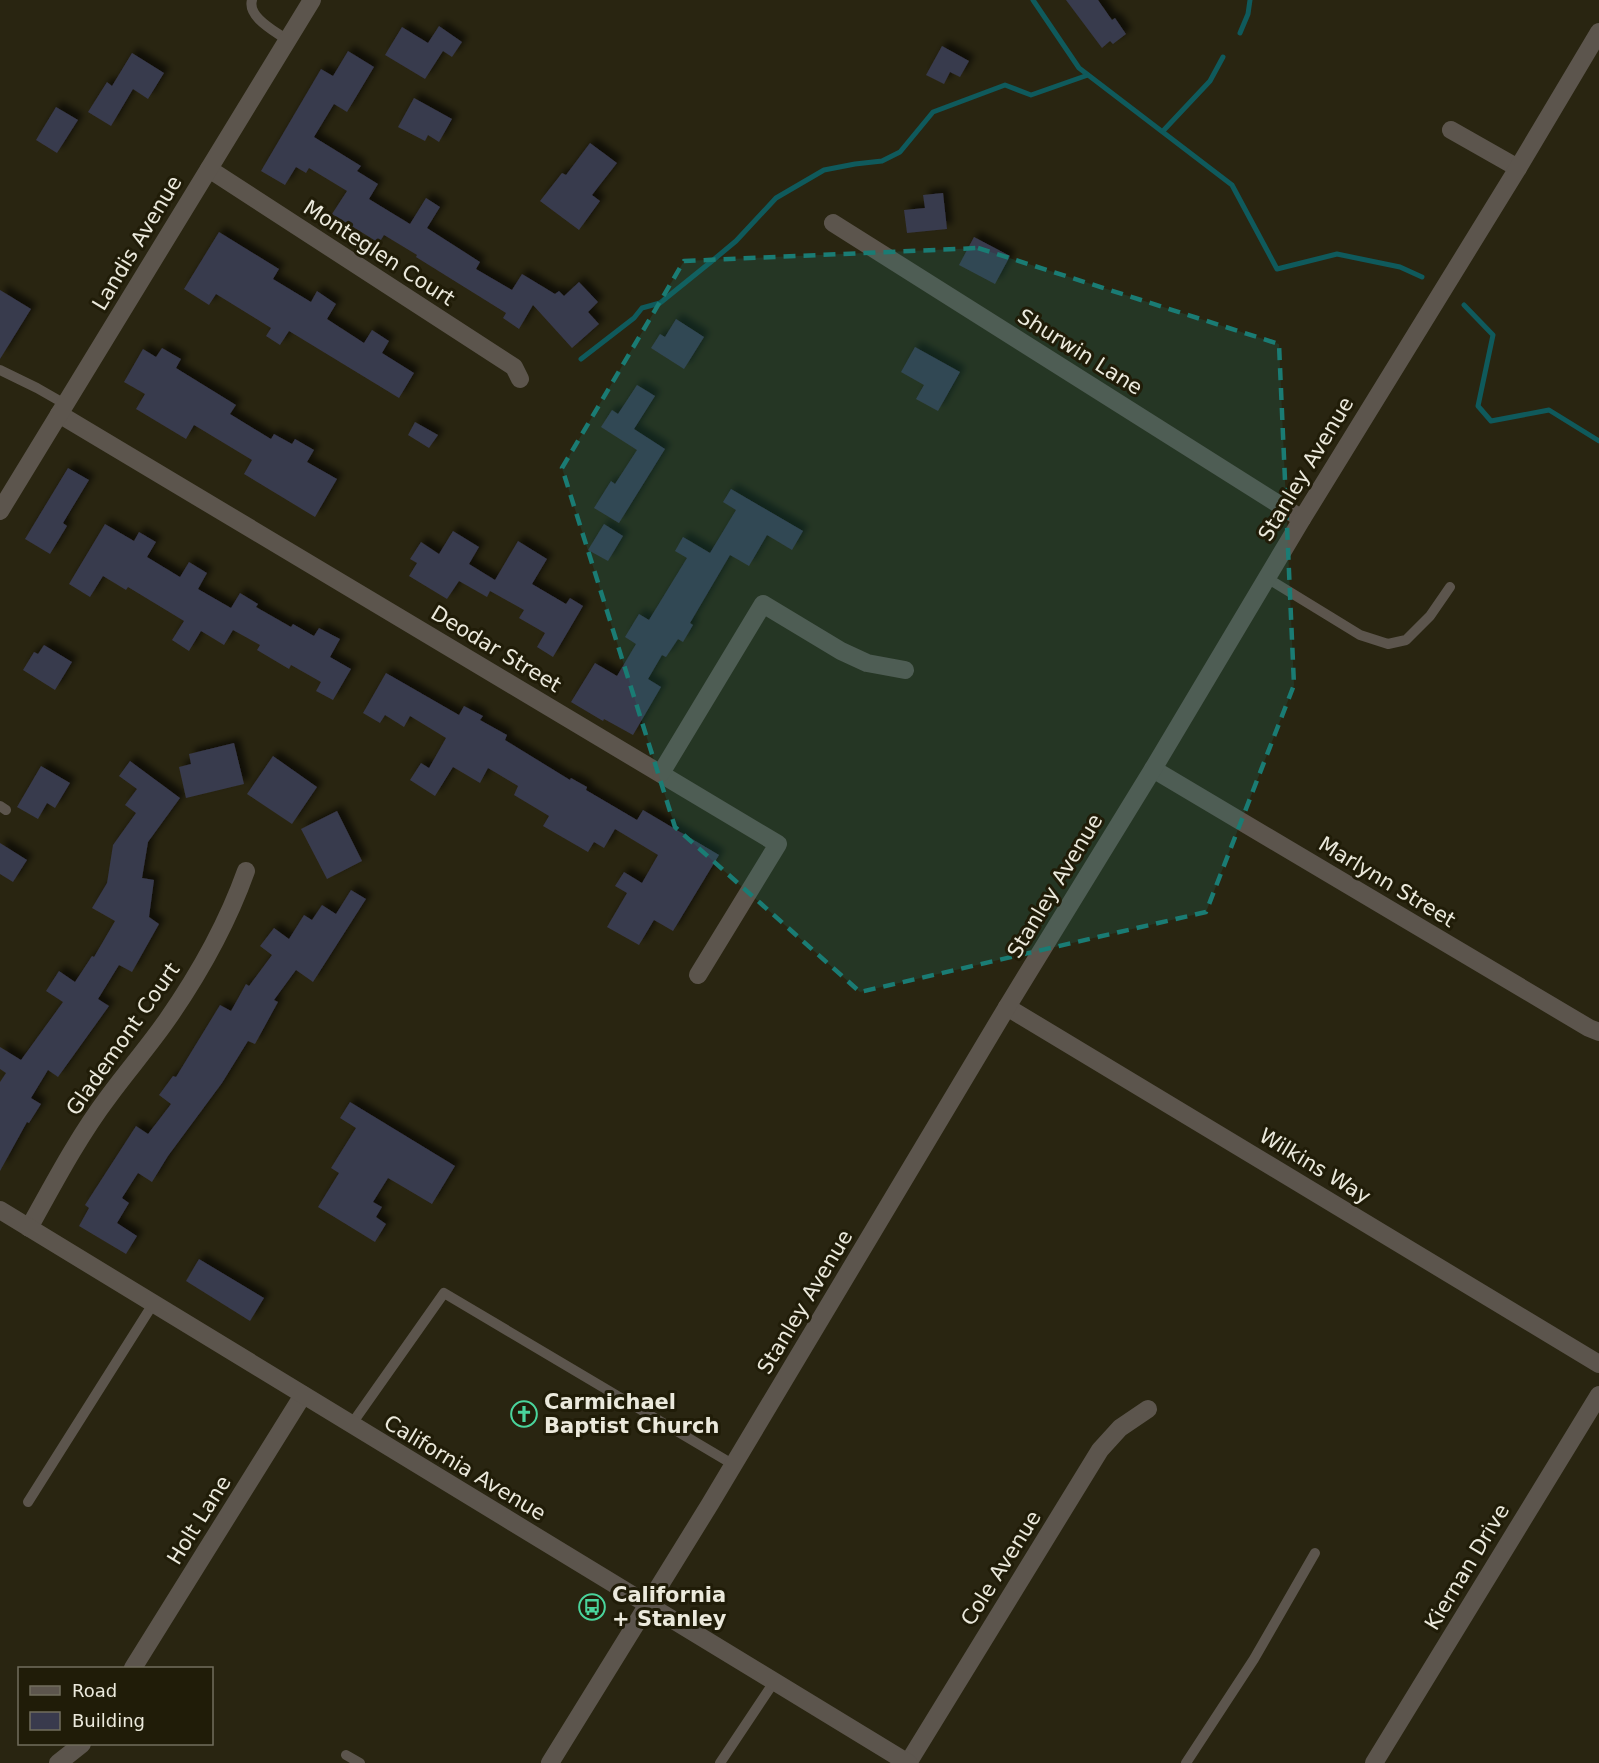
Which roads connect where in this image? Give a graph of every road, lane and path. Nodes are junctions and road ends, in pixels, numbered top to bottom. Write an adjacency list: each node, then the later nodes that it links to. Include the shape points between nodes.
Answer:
1 (252, 0): 4 (lane, via 254,15)
2 (312, 0): 4 (street, Landis Avenue)
3 (1599, 32): 6 (street, Stanley Avenue)
4 (288, 40): 7 (street, Landis Avenue)
5 (1451, 130): 6 (street)
6 (1518, 168): 13 (street, Stanley Avenue)
7 (208, 169): 10 (street, Monteglen Court, via 497,356 514,368); 11 (street, Landis Avenue)
8 (833, 223): 13 (street, Shurwin Lane)
9 (0, 370): 11 (lane, via 37,388)
10 (520, 379)
11 (62, 409): 12 (street, Landis Avenue); 18 (street, Deodar Street)
12 (0, 510)
13 (1302, 519): 14 (street, Stanley Avenue)
14 (1267, 578): 15 (lane, via 1360,635 1388,644 1406,640 1430,616); 17 (street, Stanley Avenue)
15 (1450, 587)
16 (905, 670): 18 (street, via 867,663 841,651 763,604)
17 (1153, 769): 21 (street, Stanley Avenue); 22 (street, Marlynn Street)
18 (661, 773): 20 (street, Deodar Street, via 778,844)
19 (246, 871): 24 (street, Glademont Court, via 226,921 202,965 72,1150)
20 (698, 975)
21 (1007, 1007): 26 (street, Wilkins Way); 31 (street, Stanley Avenue)
22 (1599, 1032)
23 (0, 1210): 24 (street, California Avenue)
24 (29, 1228): 25 (street, California Avenue)
25 (153, 1304): 27 (street, California Avenue); 32 (lane)
26 (1599, 1364)
27 (303, 1395): 30 (street, California Avenue); 35 (street, Holt Lane)
28 (1599, 1395): 45 (street, Kiernan Drive)
29 (1148, 1409): 43 (street, Cole Avenue, via 1120,1428 1100,1450)
30 (351, 1425): 31 (lane, via 444,1293); 34 (street, California Avenue)
31 (734, 1465): 34 (street, Stanley Avenue)
32 (28, 1502)
33 (1315, 1553): 44 (lane, via 1254,1659)
34 (648, 1605): 36 (street, California Avenue); 41 (street, Stanley Avenue)
35 (135, 1667)
36 (774, 1682): 42 (lane); 43 (street, California Avenue)
37 (80, 1745): 39 (street)
38 (346, 1755): 40 (lane)
39 (58, 1763)
40 (360, 1763)
41 (550, 1763)
42 (720, 1763)
43 (908, 1763)
44 (1186, 1763)
45 (1374, 1763)

